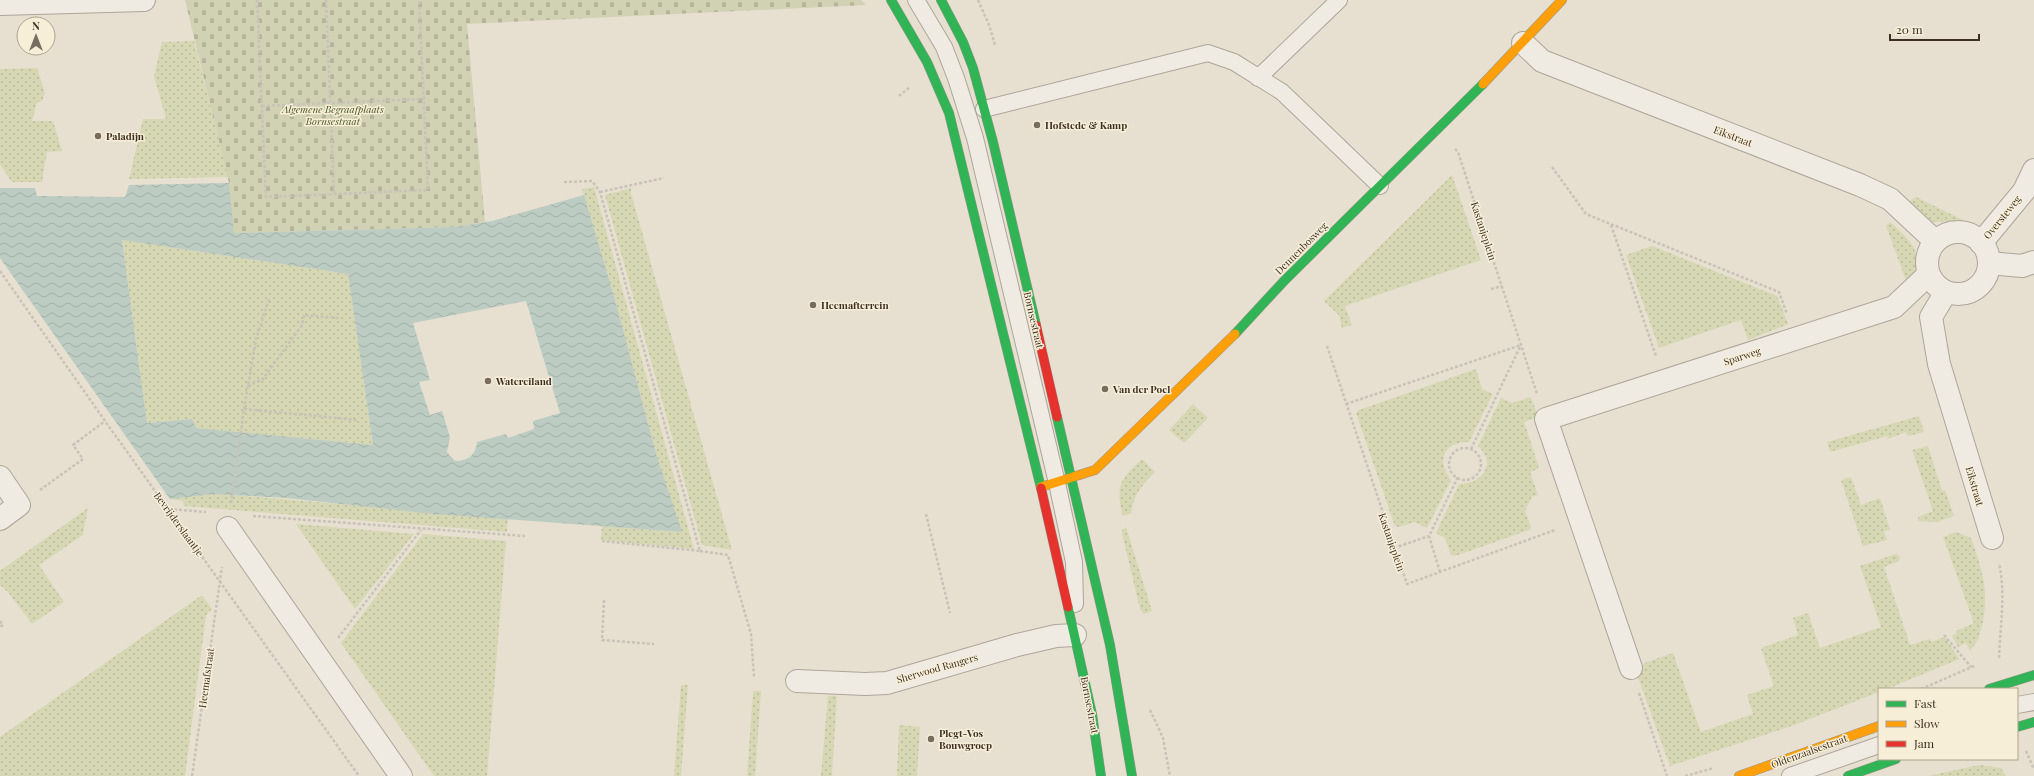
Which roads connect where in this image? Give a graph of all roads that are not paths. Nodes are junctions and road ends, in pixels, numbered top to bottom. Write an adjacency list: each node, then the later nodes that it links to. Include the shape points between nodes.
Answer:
1 (144, 0): 7 (street)
2 (891, 0): 21 (main road, Bornsestraat, via 927,62 949,113)
3 (916, 0): 20 (lane, Bornsestraat, via 944,47 975,138)
4 (941, 0): 10 (main road, Bornsestraat, via 963,42)
5 (1339, 0): 9 (lane)
6 (1562, 0): 8 (main road, Dennenbosweg)
7 (0, 4)
8 (1523, 43): 12 (main road, Dennenbosweg); 13 (street, Eikstraat, via 1542,61 1890,199)
9 (1258, 78): 10 (lane, via 1234,62 1208,53); 12 (lane, via 1282,92)
10 (984, 109): 20 (main road, Bornsestraat)
11 (2034, 170): 14 (street, Oversteweg, via 2024,191)
12 (1380, 186): 20 (main road, Dennenbosweg, via 1223,346 1096,470)
13 (1935, 242): 14 (street, via 1955,232 1969,234); 17 (street, via 1928,251)
14 (1981, 243): 16 (street, via 1987,252)
15 (2034, 262): 16 (street, via 2022,266)
16 (1989, 263): 18 (street, via 1985,278 1975,289 1961,295)
17 (1928, 275): 18 (street, via 1935,285); 28 (street, Sparweg, via 1894,307 1546,419)
18 (1946, 292): 24 (street, Eikstraat, via 1931,317 1939,364)
19 (0, 477): 22 (street, via 19,505)
20 (1064, 481): 21 (main road, Dennenbosweg); 25 (lane, Bornsestraat); 27 (main road, Bornsestraat)
21 (1041, 487): 26 (main road, Bornsestraat)
22 (0, 518)
23 (228, 528): 39 (street)
24 (1992, 538)
25 (1074, 562): 26 (lane, Bornsestraat); 27 (lane, Bornsestraat)
26 (1075, 635): 30 (street, Sherwood Rangers, via 1056,636 1017,645 887,683); 40 (main road, Bornsestraat, via 1092,714)
27 (1110, 645): 41 (main road, Bornsestraat)
28 (1631, 668)
29 (2034, 676): 31 (main road)
30 (797, 681)
31 (1993, 688)
32 (2034, 702): 33 (lane)
33 (2018, 705)
34 (2034, 722): 36 (main road)
35 (1878, 726): 42 (main road, Oldenzaalsestraat)
36 (2018, 727)
37 (1878, 745): 43 (lane, Oldenzaalsestraat)
38 (1893, 760): 44 (main road)
39 (401, 776)
40 (1101, 776)
41 (1132, 776)
42 (1739, 776)
43 (1790, 776)
44 (1848, 776)

